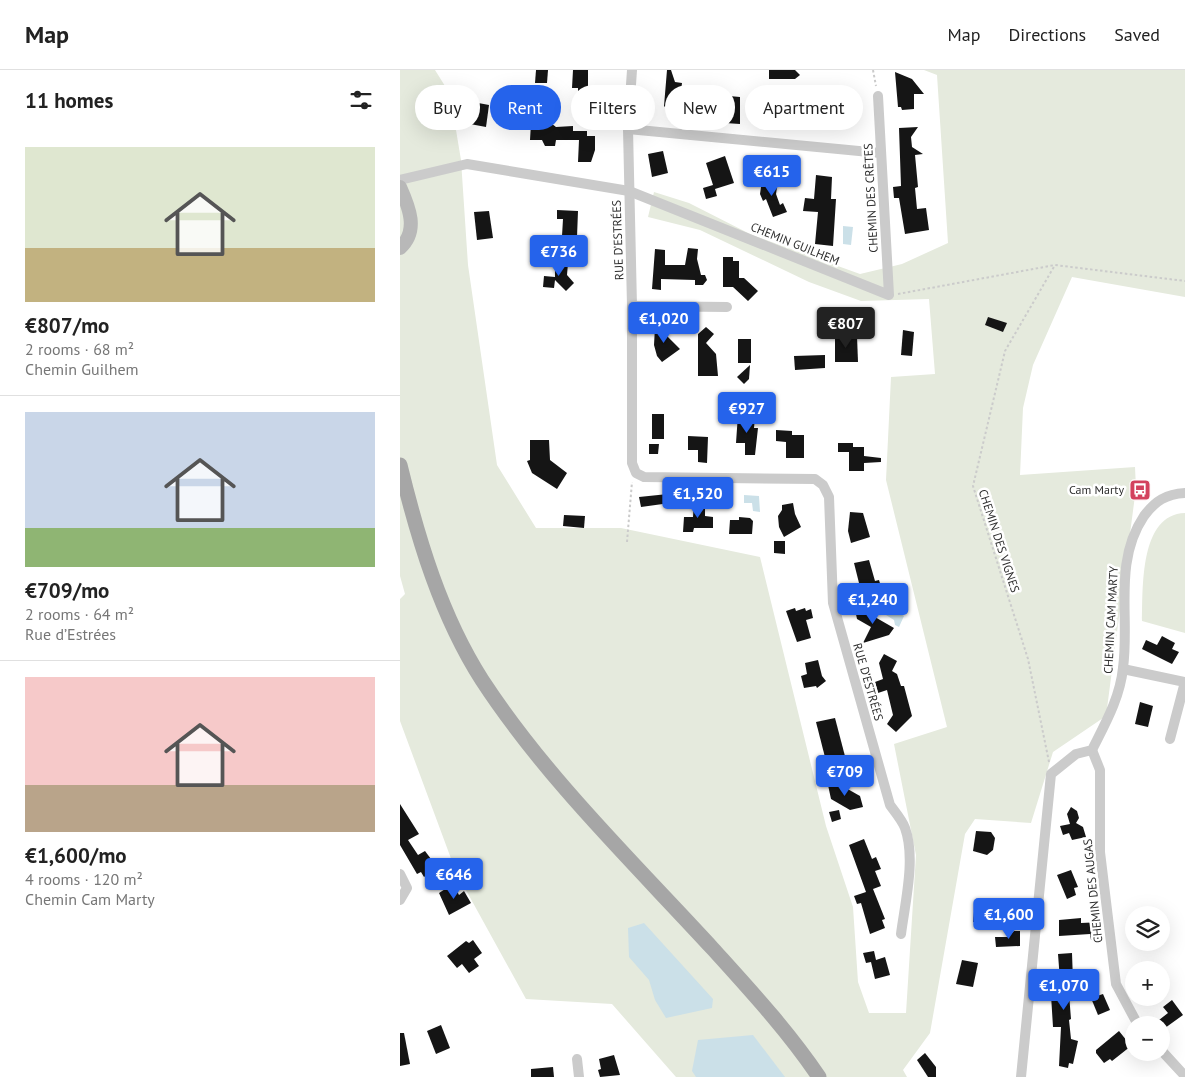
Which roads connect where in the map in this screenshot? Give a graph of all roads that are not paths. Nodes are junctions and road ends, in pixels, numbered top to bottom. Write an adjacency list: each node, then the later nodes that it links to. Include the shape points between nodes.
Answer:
1 (632, 70): 2 (street, RUE D’ESTRÉES)
2 (631, 85)
3 (878, 96): 6 (street, CHEMIN DES CRÊTES)
4 (628, 130): 9 (street, RUE D’ESTRÉES)
5 (638, 130): 6 (street)
6 (880, 153): 11 (street, CHEMIN DES CRÊTES)
7 (400, 180): 9 (street, CHEMIN GUILHEM, via 467,164)
8 (400, 187): 10 (street, via 410,208 411,228 406,243)
9 (629, 191): 11 (street, CHEMIN GUILHEM); 12 (street, RUE D’ESTRÉES)
10 (400, 248)
11 (890, 295)
12 (632, 306): 13 (street); 21 (street, RUE D’ESTRÉES, via 632,463 636,473 644,477 815,479 829,497 833,603 890,805 904,825 907,836 909,870)
13 (726, 307)
14 (400, 466): 27 (main road, via 428,562 451,619 481,678 517,730 746,985)
15 (1185, 493): 16 (street, CHEMIN CAM MARTY, via 1167,495 1150,509 1135,531 1128,550 1124,580)
16 (1124, 669): 17 (street, via 1184,682); 18 (street, CHEMIN CAM MARTY, via 1115,703)
17 (1170, 740)
18 (1092, 750): 22 (street, CHEMIN DES AUGAS, via 1100,770 1100,852 1116,984); 28 (street, via 1076,754 1051,774)
19 (400, 874): 20 (street, via 407,888)
20 (400, 900)
21 (901, 934)
22 (1133, 1016)
23 (577, 1059): 26 (street)
24 (1170, 1060): 25 (street)
25 (1185, 1076)
26 (579, 1077)
27 (819, 1077)
28 (1020, 1077)

